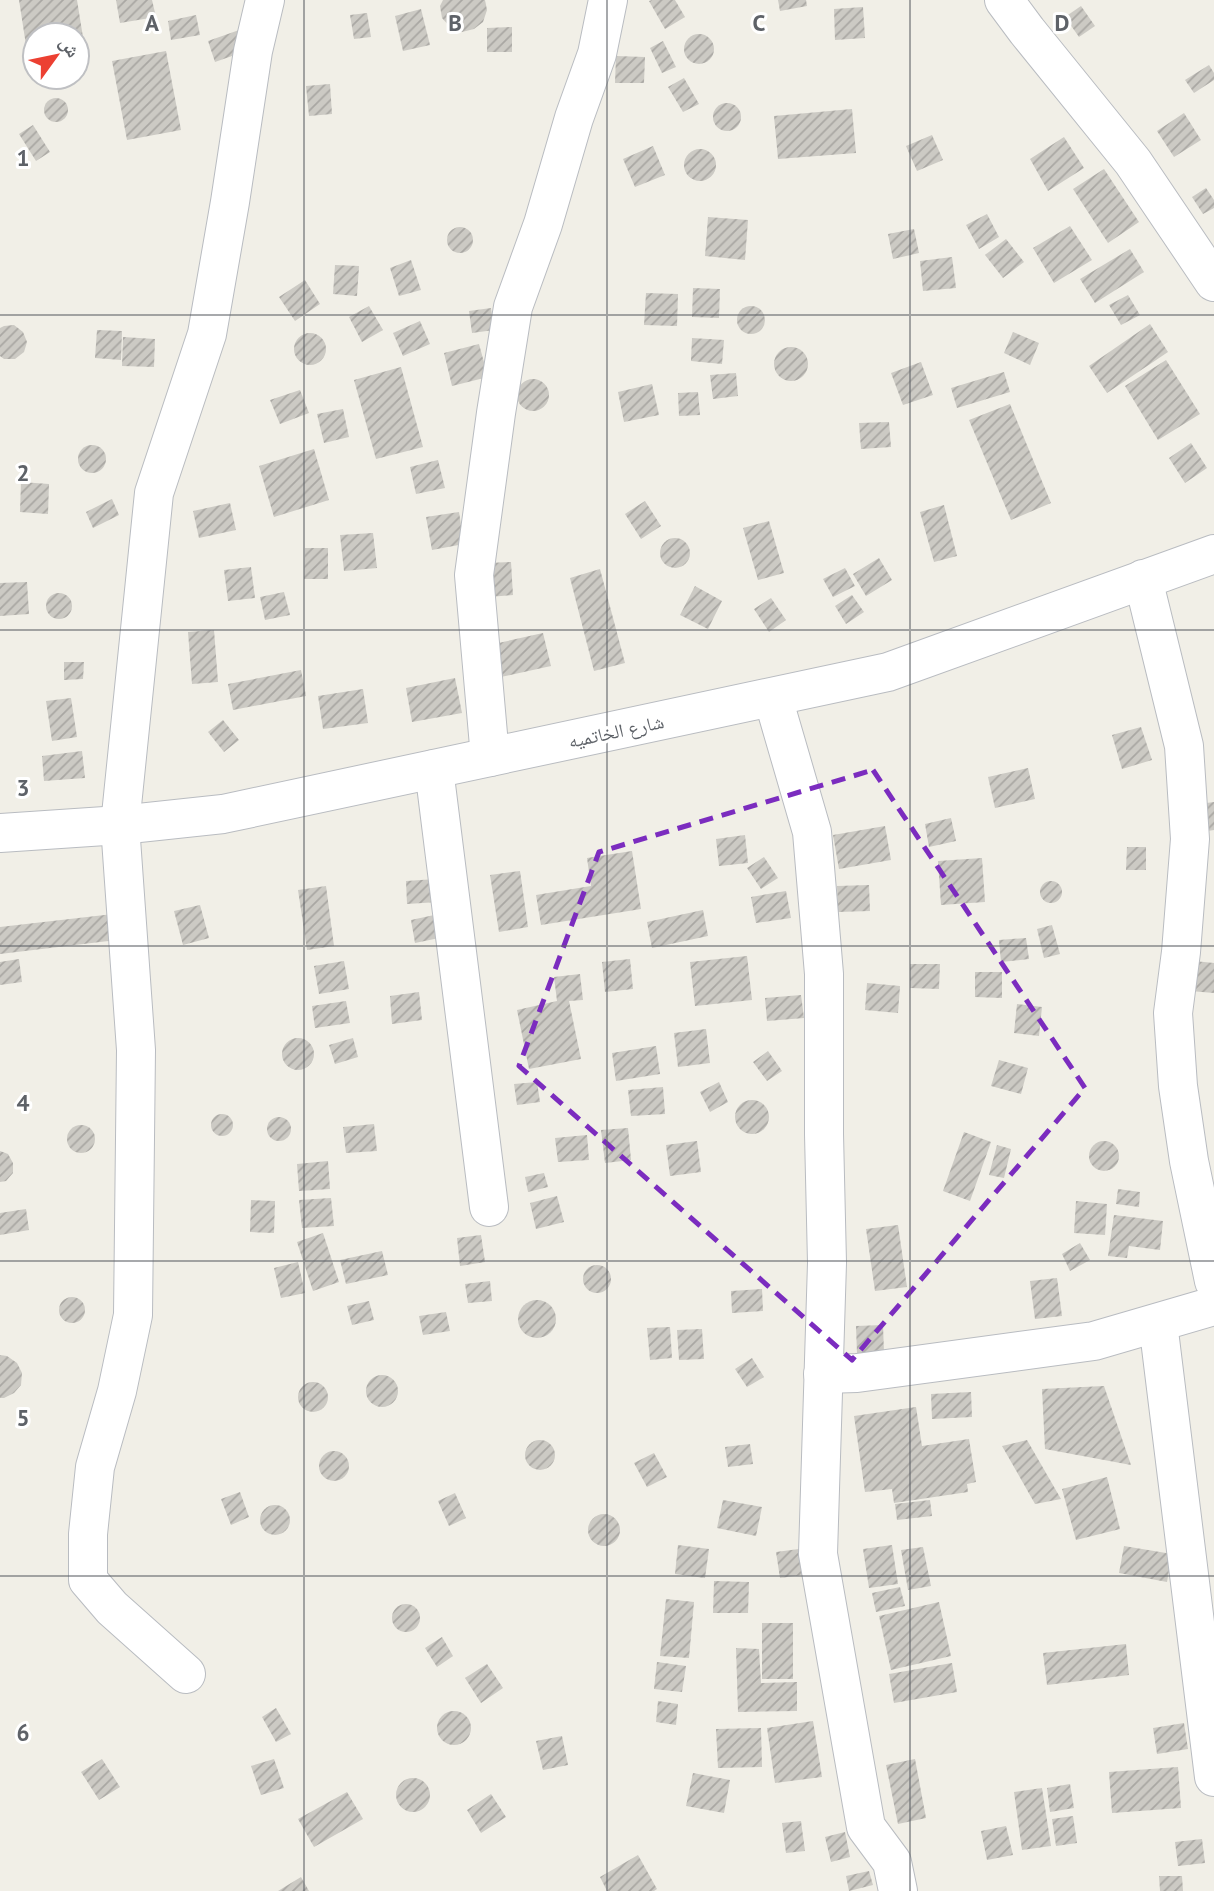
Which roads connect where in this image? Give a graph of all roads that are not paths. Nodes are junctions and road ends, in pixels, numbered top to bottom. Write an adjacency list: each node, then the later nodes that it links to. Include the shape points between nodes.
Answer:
1 (265, 0): 10 (street, via 207,334 154,493)
2 (608, 0): 8 (street, via 597,54 513,307 496,413 474,575)
3 (1004, 0): 4 (street, via 1133,162)
4 (1214, 282)
5 (1214, 554): 6 (street, شارع الخاتميه)
6 (1143, 579): 7 (street, شارع الخاتميه, via 888,673); 13 (street, via 1184,746 1190,839 1173,1013 1189,1161)
7 (773, 698): 8 (street, شارع الخاتميه); 16 (street, via 812,832 824,974 827,1263)
8 (490, 757): 9 (street, شارع الخاتميه)
9 (434, 769): 10 (street, شارع الخاتميه, via 223,814); 12 (street)
10 (120, 825): 11 (street, شارع الخاتميه); 17 (street, via 136,1050 133,1315 95,1466 88,1580 112,1608)
11 (0, 833)
12 (489, 1207)
13 (1214, 1281)
14 (1214, 1306): 15 (street)
15 (1158, 1323): 16 (street, via 1094,1341); 18 (street)
16 (823, 1374): 19 (street, via 818,1554 866,1827 892,1862)
17 (186, 1674)
18 (1214, 1777)
19 (898, 1891)

